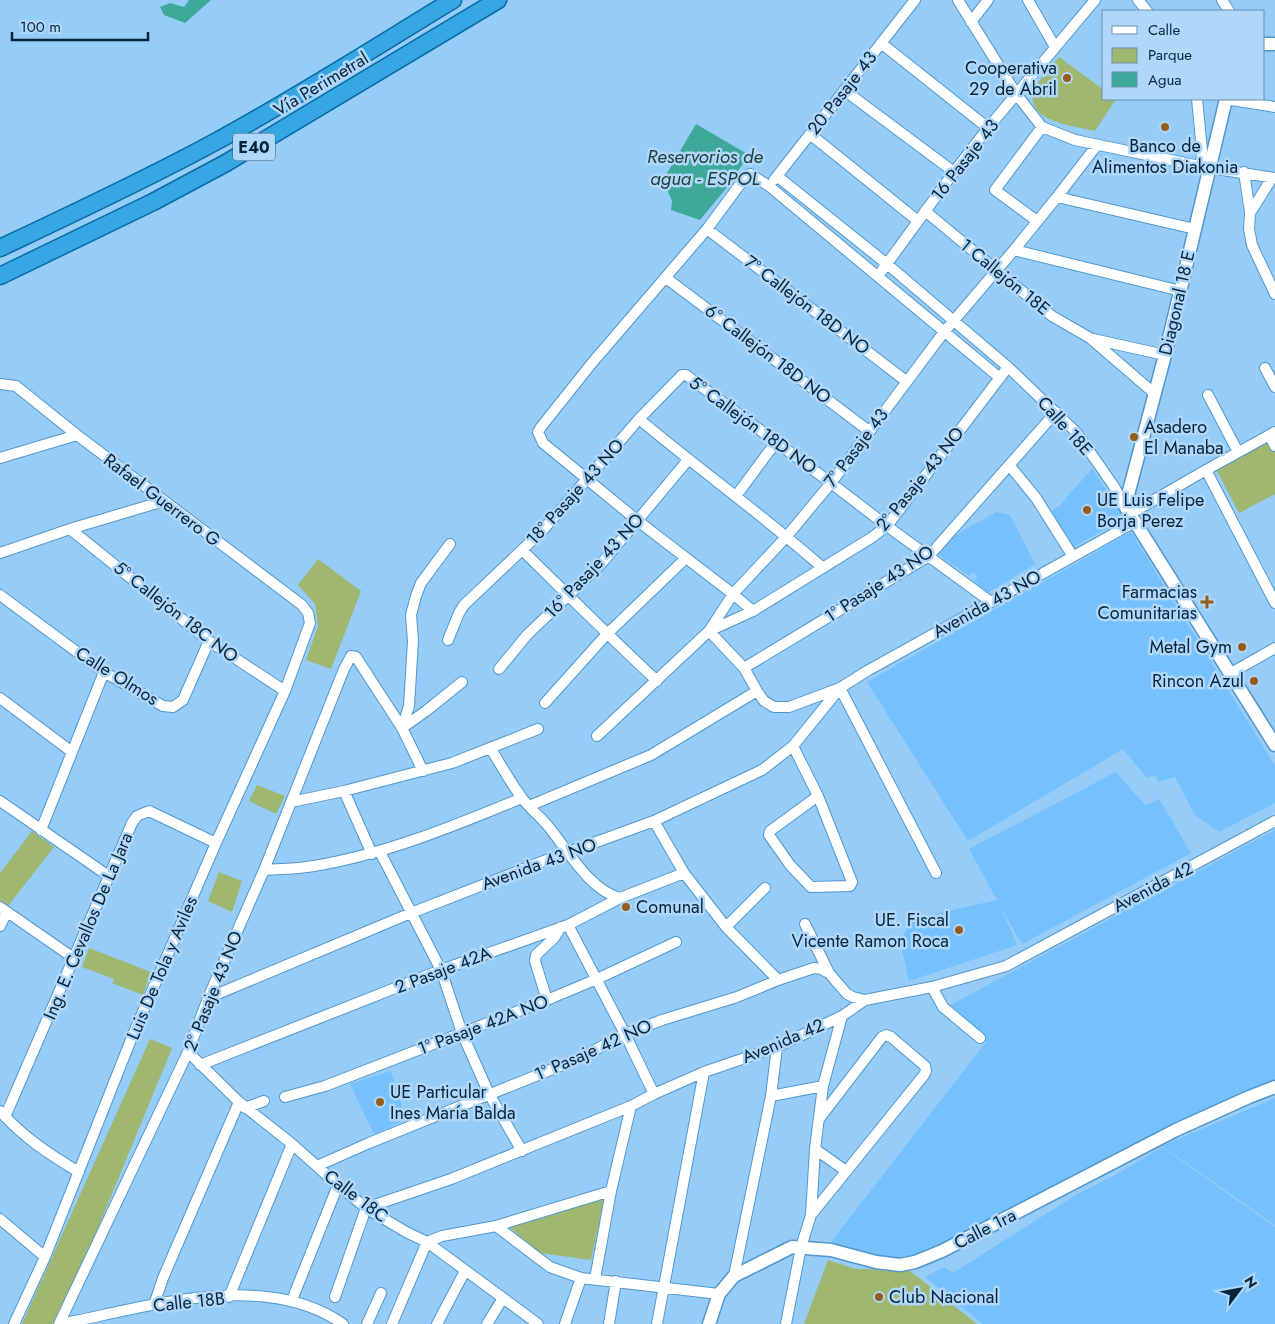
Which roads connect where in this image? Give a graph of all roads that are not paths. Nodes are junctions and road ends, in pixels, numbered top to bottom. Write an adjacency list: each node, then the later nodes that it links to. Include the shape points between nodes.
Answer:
1 (453, 0): 36 (highway, Vía Perimetral / E40, via 216,142)
2 (498, 0): 40 (highway, Vía Perimetral / E40, via 226,163)
3 (914, 0): 11 (street, 20 Pasaje 43)
4 (958, 0): 10 (street)
5 (988, 0): 10 (street)
6 (1028, 0): 12 (street)
7 (1095, 0): 12 (street, 16 Pasaje 43)
8 (1138, 0): 9 (street)
9 (1146, 10)
10 (971, 22): 14 (street)
11 (881, 43): 13 (street, 20 Pasaje 43); 20 (street)
12 (1055, 46): 14 (street, 16 Pasaje 43)
13 (844, 90): 21 (street, 20 Pasaje 43); 24 (street)
14 (1017, 95): 19 (street); 20 (street, 16 Pasaje 43)
15 (1197, 100): 23 (street)
16 (1225, 100): 23 (street, Diagonal 18 E)
17 (1231, 100): 18 (street)
18 (1275, 108)
19 (1042, 127): 22 (street, via 1075,140); 33 (street, via 995,191)
20 (988, 128): 24 (street, 16 Pasaje 43)
21 (810, 134): 26 (street, 20 Pasaje 43); 32 (street)
22 (1097, 144): 23 (street); 29 (street, 7° Pasaje 43)
23 (1205, 167): 25 (street); 35 (street, Diagonal 18 E)
24 (954, 172): 30 (street, 16 Pasaje 43)
25 (1244, 172): 27 (street); 31 (street)
26 (777, 176): 28 (street, 20 Pasaje 43); 38 (street, Calle 18E)
27 (1274, 178): 31 (street)
28 (769, 186): 34 (street, via 750,174 746,175); 41 (street)
29 (1057, 198): 33 (street, 7° Pasaje 43); 35 (street)
30 (925, 211): 32 (street, 16 Pasaje 43); 39 (street, 1 Callejón 18E)
31 (1250, 213): 44 (street, via 1252,245)
32 (918, 220): 38 (street, 16 Pasaje 43)
33 (1037, 221): 37 (street, 7° Pasaje 43)
34 (707, 229): 42 (street); 53 (street, 7° Callejón 18D NO)
35 (1195, 229): 43 (street, Diagonal 18 E)
36 (0, 248)
37 (1014, 250): 39 (street, 7° Pasaje 43); 43 (street)
38 (887, 264): 41 (street, 16 Pasaje 43); 45 (street, Calle 18E)
39 (996, 270): 45 (street, 7° Pasaje 43); 47 (street, 1 Callejón 18E, via 1052,316)
40 (0, 276)
41 (878, 276): 46 (street)
42 (666, 278): 60 (street, 6° Callejón 18D NO); 70 (street, via 538,432 543,443)
43 (1181, 291): 48 (street, Diagonal 18 E)
44 (1275, 294)
45 (954, 320): 46 (street, 7° Pasaje 43); 49 (street, Calle 18E)
46 (944, 332): 52 (street); 53 (street, 7° Pasaje 43)
47 (1090, 338): 48 (street, 1 Callejón 18E); 56 (street, 1 Callejón 18E)
48 (1165, 355): 56 (street, Diagonal 18 E)
49 (1008, 367): 52 (street, 2° Pasaje 43 NO); 58 (street, Calle 18E)
50 (1265, 368): 55 (street)
51 (682, 375): 59 (street, 18° Pasaje 43 NO); 63 (street, 5° Callejón 18D NO)
52 (1000, 378): 76 (street, 2° Pasaje 43 NO)
53 (906, 381): 60 (street, 7° Pasaje 43)
54 (0, 384): 62 (street, Rafael Guerrero G, via 16,386)
55 (1275, 386)
56 (1155, 394): 74 (street, Diagonal 18 E)
57 (1208, 395): 65 (street)
58 (1056, 412): 68 (street, 1° Pasaje 43 NO); 74 (street, Calle 18E, via 1076,432)
59 (639, 419): 67 (street); 70 (street, 18° Pasaje 43 NO)
60 (869, 431): 71 (street, 7° Pasaje 43)
61 (1272, 434): 64 (street); 65 (street, Avenida 43 NO)
62 (77, 435): 66 (street); 73 (street, Rafael Guerrero G)
63 (776, 442): 71 (street, 5° Callejón 18D NO); 72 (street)
64 (1275, 446)
65 (1238, 452): 69 (street, Avenida 43 NO)
66 (0, 458)
67 (688, 460): 72 (street); 75 (street, 16° Pasaje 43 NO)
68 (1010, 466): 82 (street, via 1036,498); 83 (street, 1° Pasaje 43 NO)
69 (1206, 470): 74 (street, Avenida 43 NO); 90 (street)
70 (587, 479): 75 (street); 80 (street, 18° Pasaje 43 NO)
71 (831, 483): 76 (street, 5° Callejón 18D NO); 78 (street, 7° Pasaje 43)
72 (736, 496): 78 (street)
73 (164, 501): 77 (street); 92 (street, Rafael Guerrero G, via 302,605)
74 (1130, 514): 82 (street, Avenida 43 NO); 101 (street, Calle 18E)
75 (638, 521): 84 (street); 88 (street, 16° Pasaje 43 NO, via 602,564)
76 (887, 526): 83 (street, 5° Callejón 18D NO); 85 (street, 2° Pasaje 43 NO)
77 (70, 529): 81 (street); 96 (street, 5° Callejón 18C NO)
78 (788, 536): 85 (street); 86 (street, 7° Pasaje 43)
79 (450, 544): 109 (street, via 422,583 411,615 409,706)
80 (522, 550): 88 (street); 95 (street, 18° Pasaje 43 NO, via 464,605)
81 (0, 553)
82 (1072, 555): 89 (street, Avenida 43 NO)
83 (929, 556): 89 (street, 5° Callejón 18D NO); 98 (street, 1° Pasaje 43 NO)
84 (686, 558): 86 (street); 94 (street)
85 (823, 568): 91 (street, 2° Pasaje 43 NO)
86 (734, 594): 91 (street); 93 (street, 7° Pasaje 43)
87 (0, 595): 100 (street, Calle Olmos)
88 (569, 596): 94 (street); 99 (street, 16° Pasaje 43 NO, via 527,635)
89 (991, 602): 104 (street, Avenida 43 NO)
90 (1275, 603)
91 (753, 611): 93 (street, 2° Pasaje 43 NO)
92 (308, 613): 105 (street, Luis De Tola y Aviles, via 310,623)
93 (709, 631): 98 (street, Avenida 43 NO); 102 (street, 7° Pasaje 43)
94 (606, 635): 102 (street); 108 (street)
95 (448, 640)
96 (209, 641): 100 (street, Calle Olmos, via 183,700 174,707 163,706); 105 (street, 5° Callejón 18C NO)
97 (1275, 648): 101 (street)
98 (744, 668): 106 (street, Avenida 43 NO)
99 (499, 670)
100 (104, 672): 115 (street)
101 (1231, 673): 112 (street, Calle 18E)
102 (657, 681): 111 (street, 7° Pasaje 43)
103 (462, 682): 109 (street)
104 (840, 688): 106 (street, Avenida 43 NO, via 789,707 774,707); 113 (street, Avenida 43 NO); 130 (street)
105 (285, 691): 125 (street, Luis De Tola y Aviles)
106 (757, 691): 121 (street, via 650,755)
107 (0, 698): 115 (street)
108 (544, 703)
109 (402, 728): 116 (street); 120 (street, 2° Pasaje 43 NO, via 356,657 351,656)
110 (538, 729): 114 (street)
111 (598, 736)
112 (1275, 745)
113 (793, 746): 118 (street); 122 (street, Avenida 43 NO, via 762,770)
114 (491, 748): 116 (street); 121 (street)
115 (72, 752): 124 (street)
116 (423, 771): 117 (street)
117 (344, 791): 120 (street); 126 (street)
118 (818, 796): 118 (street, via 770,831 769,835 790,865 811,886 850,886 852,882)
119 (0, 801): 124 (street)
120 (292, 802): 128 (street, 2° Pasaje 43 NO)
121 (526, 802): 126 (street); 127 (street)
122 (654, 821): 127 (street, Avenida 43 NO); 129 (street)
123 (1275, 821): 146 (street, Avenida 42, via 1006,966)
124 (41, 830): 131 (street)
125 (216, 843): 131 (street, Ing. E. Cevallos De La Jara, via 149,811 142,813 132,823); 174 (street, Luis De Tola y Aviles, via 132,1037)
126 (376, 853): 128 (street, via 312,867); 135 (street)
127 (569, 853): 133 (street, via 600,889); 135 (street, Avenida 43 NO)
128 (264, 870): 147 (street, 2° Pasaje 43 NO)
129 (684, 873): 133 (street, 2 Pasaje 42A); 139 (street)
130 (936, 873)
131 (110, 876): 141 (street, Ing. E. Cevallos De La Jara)
132 (765, 888): 139 (street)
133 (620, 898): 138 (street, 2 Pasaje 42A)
134 (3, 910): 137 (street); 141 (street)
135 (411, 913): 142 (street); 147 (street, Avenida 43 NO)
136 (805, 924): 143 (street)
137 (0, 926)
138 (564, 926): 142 (street, 2 Pasaje 42A); 144 (street); 148 (street, via 536,955)
139 (726, 927): 145 (street)
140 (676, 942): 144 (street, 1° Pasaje 42A NO)
141 (75, 959): 167 (street, Ing. E. Cevallos De La Jara)
142 (441, 970): 151 (street); 156 (street, 2 Pasaje 42A)
143 (829, 973): 145 (street, 1° Pasaje 42 NO, via 814,968); 149 (street, via 847,994)
144 (597, 979): 148 (street, 1° Pasaje 42A NO); 152 (street)
145 (778, 980): 152 (street, 1° Pasaje 42 NO)
146 (932, 987): 149 (street, Avenida 42); 153 (street, via 943,1007)
147 (208, 998): 155 (street, 2° Pasaje 43 NO)
148 (547, 1000): 151 (street, 1° Pasaje 42A NO)
149 (865, 1000): 150 (street, Avenida 42)
150 (842, 1016): 154 (street, Avenida 42); 158 (street)
151 (462, 1033): 160 (street); 163 (street, 1° Pasaje 42A NO, via 325,1086)
152 (626, 1034): 160 (street, 1° Pasaje 42 NO, via 580,1058); 161 (street)
153 (980, 1038)
154 (777, 1047): 157 (street, Avenida 42); 162 (street)
155 (188, 1052): 156 (street, Calle 18C); 199 (street, 2° Pasaje 43 NO)
156 (200, 1065): 165 (street, Calle 18C)
157 (704, 1072): 161 (street, Avenida 42); 189 (street)
158 (823, 1086): 162 (street); 168 (street)
159 (1275, 1087): 182 (street, Calle 1ra, via 1176,1130 915,1262 888,1264 830,1250)
160 (489, 1094): 171 (street); 172 (street, 1° Pasaje 42 NO)
161 (654, 1094): 166 (street, Avenida 42)
162 (771, 1096): 185 (street)
163 (285, 1097)
164 (264, 1101): 165 (street)
165 (242, 1105): 169 (street, Calle 18C); 196 (street, via 162,1278)
166 (631, 1106): 171 (street, Avenida 42); 176 (street)
167 (3, 1114): 174 (street, via 27,1138)
168 (819, 1119): 170 (street); 173 (street, via 882,1036 891,1037 925,1066 924,1075)
169 (292, 1144): 172 (street, Calle 18C); 192 (street)
170 (815, 1148): 173 (street); 178 (street)
171 (522, 1151): 177 (street, Avenida 42)
172 (317, 1166): 175 (street, Calle 18C)
173 (846, 1171): 178 (street)
174 (79, 1172): 183 (street, Luis De Tola y Aviles)
175 (338, 1185): 177 (street, Calle 18C); 195 (street)
176 (611, 1191): 180 (street); 187 (street)
177 (366, 1208): 181 (street, Calle 18C); 193 (street)
178 (811, 1215): 182 (street)
179 (0, 1219): 183 (street)
180 (496, 1226): 181 (street); 186 (street, via 550,1267)
181 (427, 1242): 184 (street, Calle 18C); 202 (street)
182 (801, 1247): 185 (street, Calle 1ra, via 792,1247); 209 (street)
183 (45, 1258): 198 (street, Luis De Tola y Aviles)
184 (465, 1271): 194 (street, Calle 18C); 203 (street)
185 (734, 1276): 191 (street, Calle 1ra)
186 (581, 1278): 187 (street); 205 (street)
187 (595, 1279): 188 (street)
188 (616, 1281): 189 (street); 206 (street)
189 (664, 1288): 191 (street); 207 (street)
190 (382, 1292): 201 (street)
191 (719, 1294): 208 (street, Calle 1ra)
192 (230, 1296): 195 (street, Calle 18B); 196 (street, Calle 18B, via 217,1295)
193 (335, 1297)
194 (503, 1298): 197 (street, Calle 18C); 204 (street)
195 (292, 1300): 200 (street, Calle 18B, via 309,1305)
196 (154, 1305): 199 (street, Calle 18B)
197 (535, 1323)
198 (14, 1324)
199 (60, 1324)
200 (343, 1324)
201 (367, 1324)
202 (392, 1324)
203 (437, 1324)
204 (487, 1324)
205 (565, 1324)
206 (609, 1324)
207 (657, 1324)
208 (709, 1324)
209 (786, 1324)

